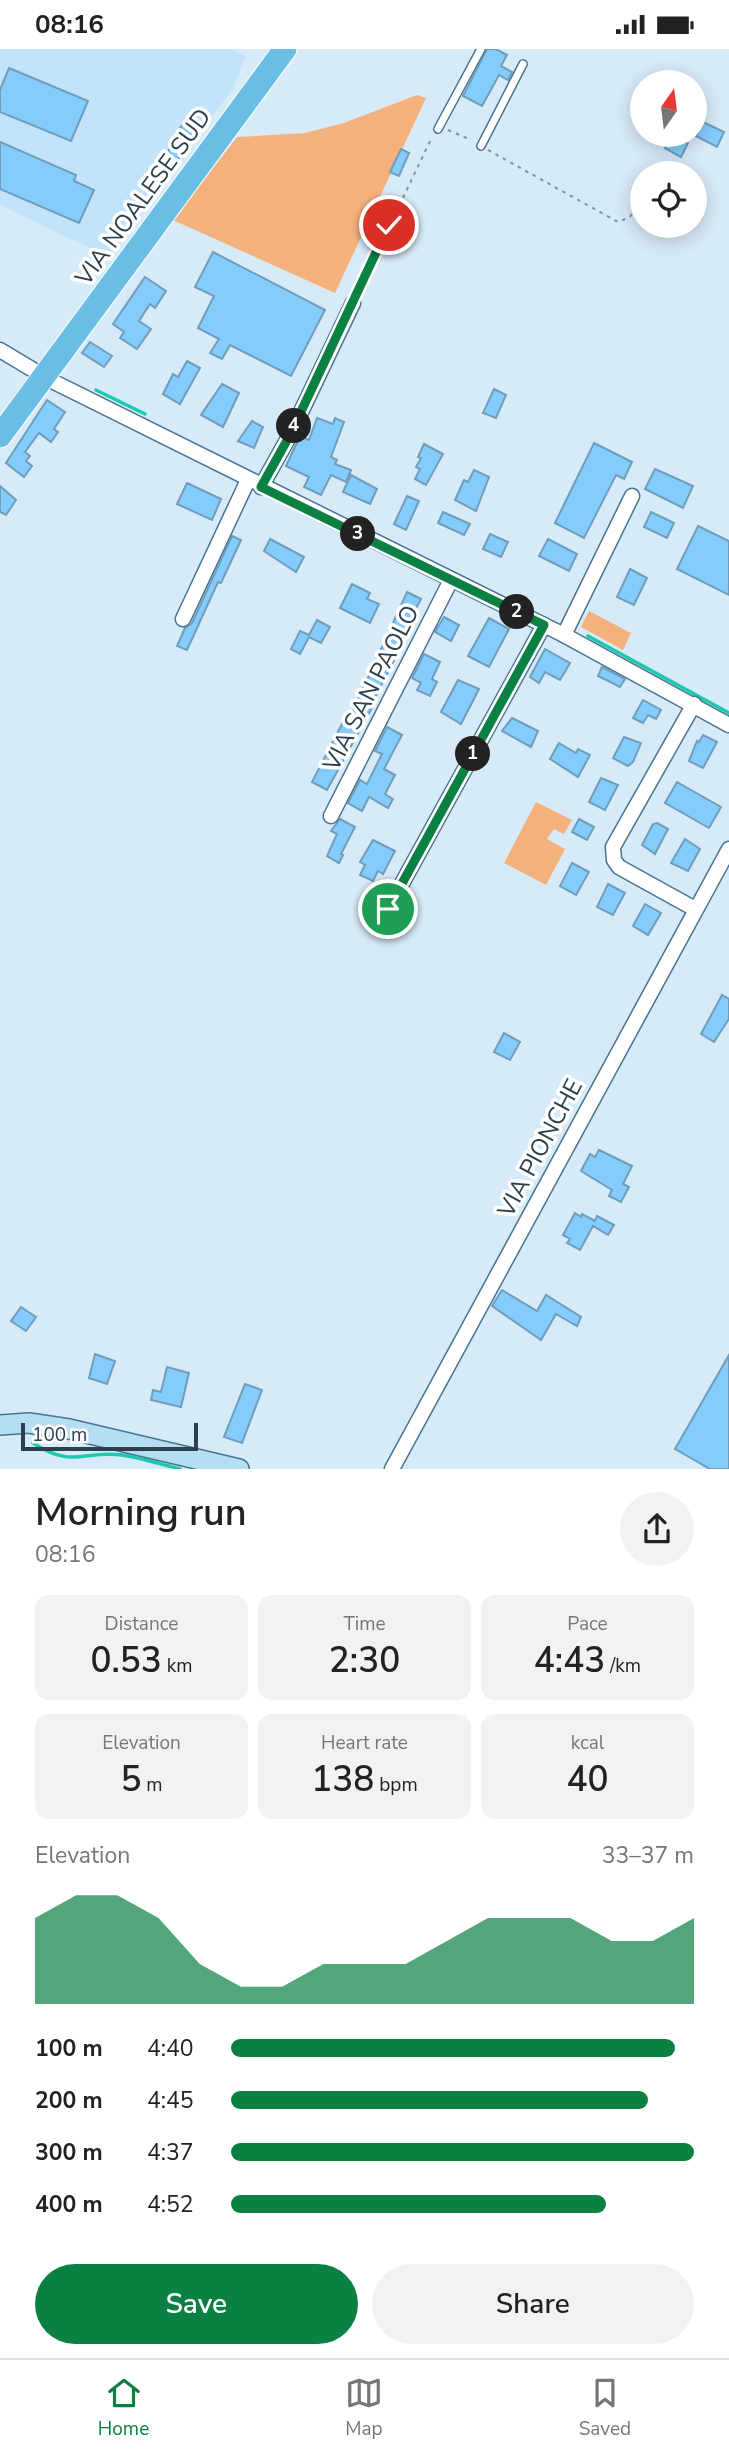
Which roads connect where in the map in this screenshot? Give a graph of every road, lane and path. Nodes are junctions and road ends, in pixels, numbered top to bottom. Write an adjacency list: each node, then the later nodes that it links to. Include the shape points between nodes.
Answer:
1 (285, 49): 9 (main road, VIA NOALESE SUD)
2 (481, 49): 4 (lane)
3 (523, 64): 5 (lane)
4 (438, 129): 5 (path, via 453,130); 7 (path)
5 (481, 146): 6 (path, via 618,222)
6 (630, 217)
7 (353, 303): 11 (street, via 290,435)
8 (0, 350): 9 (street)
9 (44, 376): 10 (main road, VIA NOALESE SUD); 11 (street)
10 (0, 436)
11 (255, 483): 13 (street); 14 (street)
12 (632, 496): 16 (street)
13 (451, 580): 15 (street); 19 (street, VIA SAN PAOLO)
14 (183, 619)
15 (544, 625): 16 (street); 21 (street)
16 (564, 635): 17 (street)
17 (694, 704): 18 (street); 22 (street, via 613,854 619,867)
18 (729, 725)
19 (331, 816)
20 (729, 849): 22 (street, VIA PIONCHE)
21 (388, 909)
22 (695, 909): 25 (street, VIA PIONCHE)
23 (0, 1425): 24 (street, via 29,1423 69,1429)
24 (239, 1469)
25 (392, 1469)

